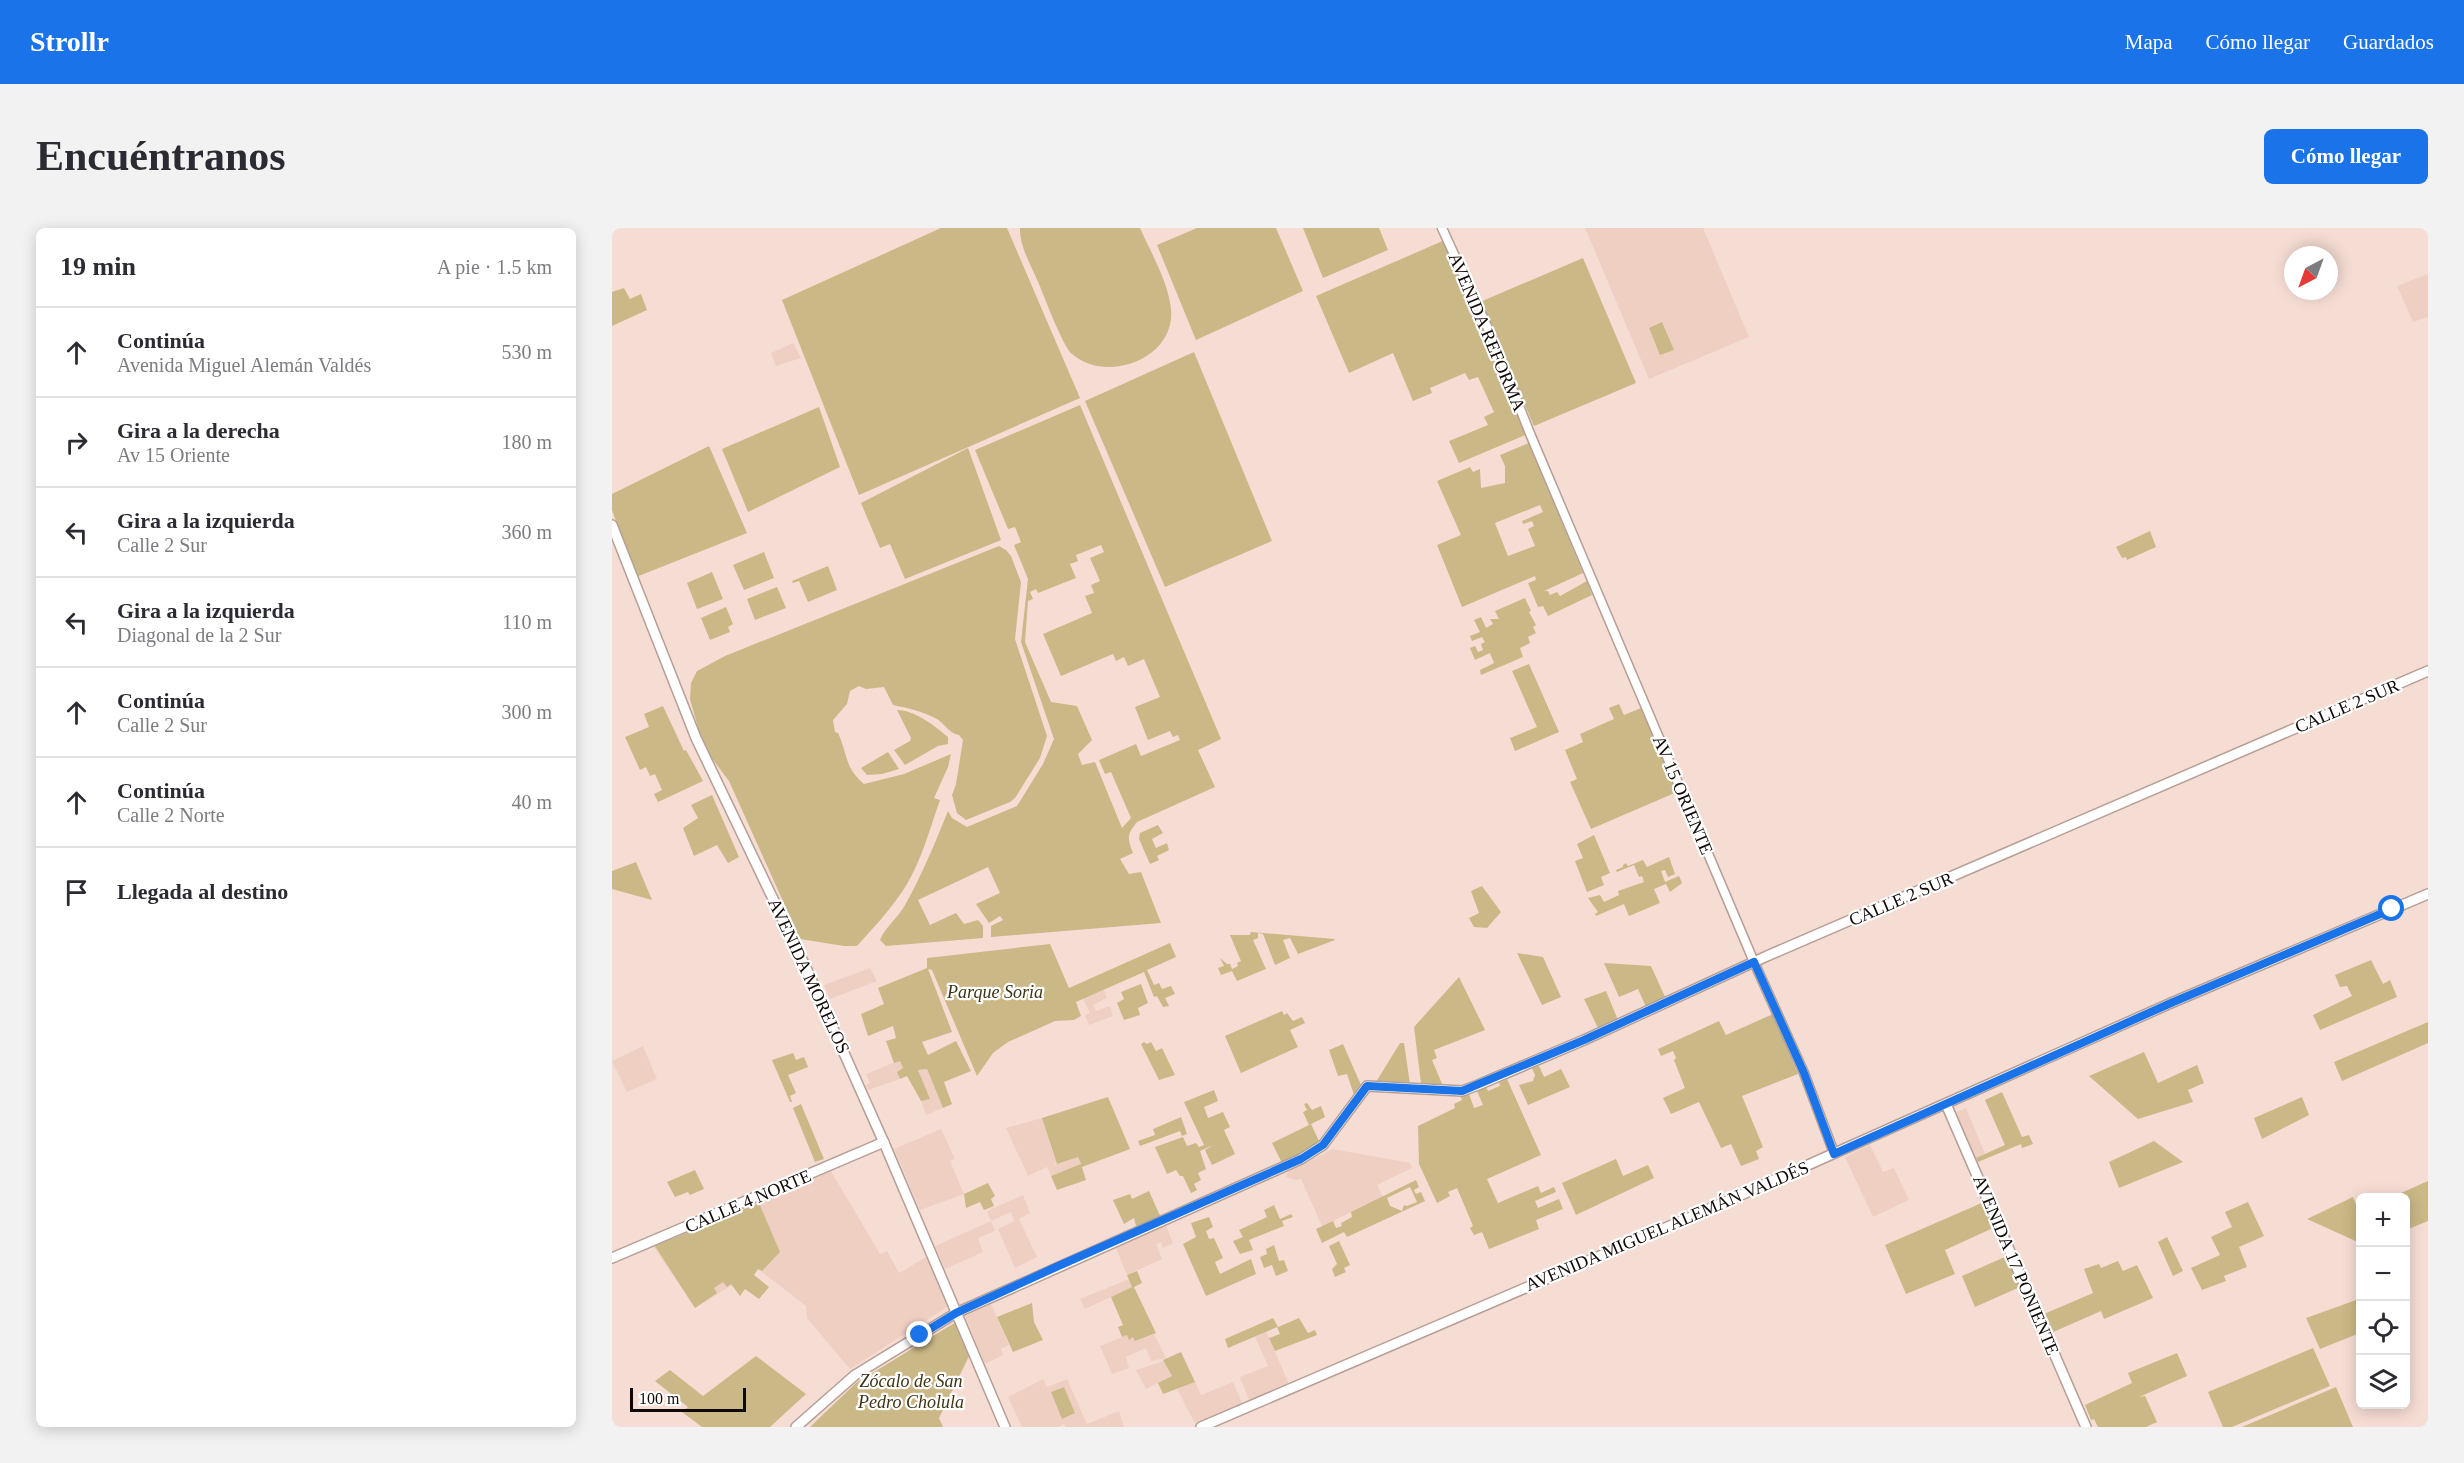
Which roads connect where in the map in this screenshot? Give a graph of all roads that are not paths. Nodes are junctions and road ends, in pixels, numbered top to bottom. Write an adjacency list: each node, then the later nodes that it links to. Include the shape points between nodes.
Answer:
1 (1442, 228): 2 (street, AVENIDA REFORMA)
2 (1531, 436): 6 (street, AV 15 ORIENTE)
3 (612, 525): 8 (main road, AVENIDA MORELOS, via 696,738)
4 (2428, 671): 6 (main road, CALLE 2 SUR)
5 (2428, 894): 7 (main road, AVENIDA MIGUEL ALEMÁN VALDÉS)
6 (1754, 962): 9 (street, AV 15 ORIENTE, via 1804,1073); 11 (main road, CALLE 2 SUR, via 1462,1091 1367,1086 1323,1145 1301,1159)
7 (1946, 1104): 9 (main road, AVENIDA MIGUEL ALEMÁN VALDÉS); 15 (main road, AVENIDA 17 PONIENTE)
8 (884, 1142): 10 (main road, CALLE 4 NORTE); 11 (main road, AVENIDA MORELOS)
9 (1834, 1154): 14 (main road, AVENIDA MIGUEL ALEMÁN VALDÉS)
10 (612, 1258)
11 (956, 1313): 12 (main road, via 855,1376); 13 (main road, AVENIDA MORELOS)
12 (796, 1427)
13 (1005, 1427)
14 (1201, 1427)
15 (2086, 1427)

